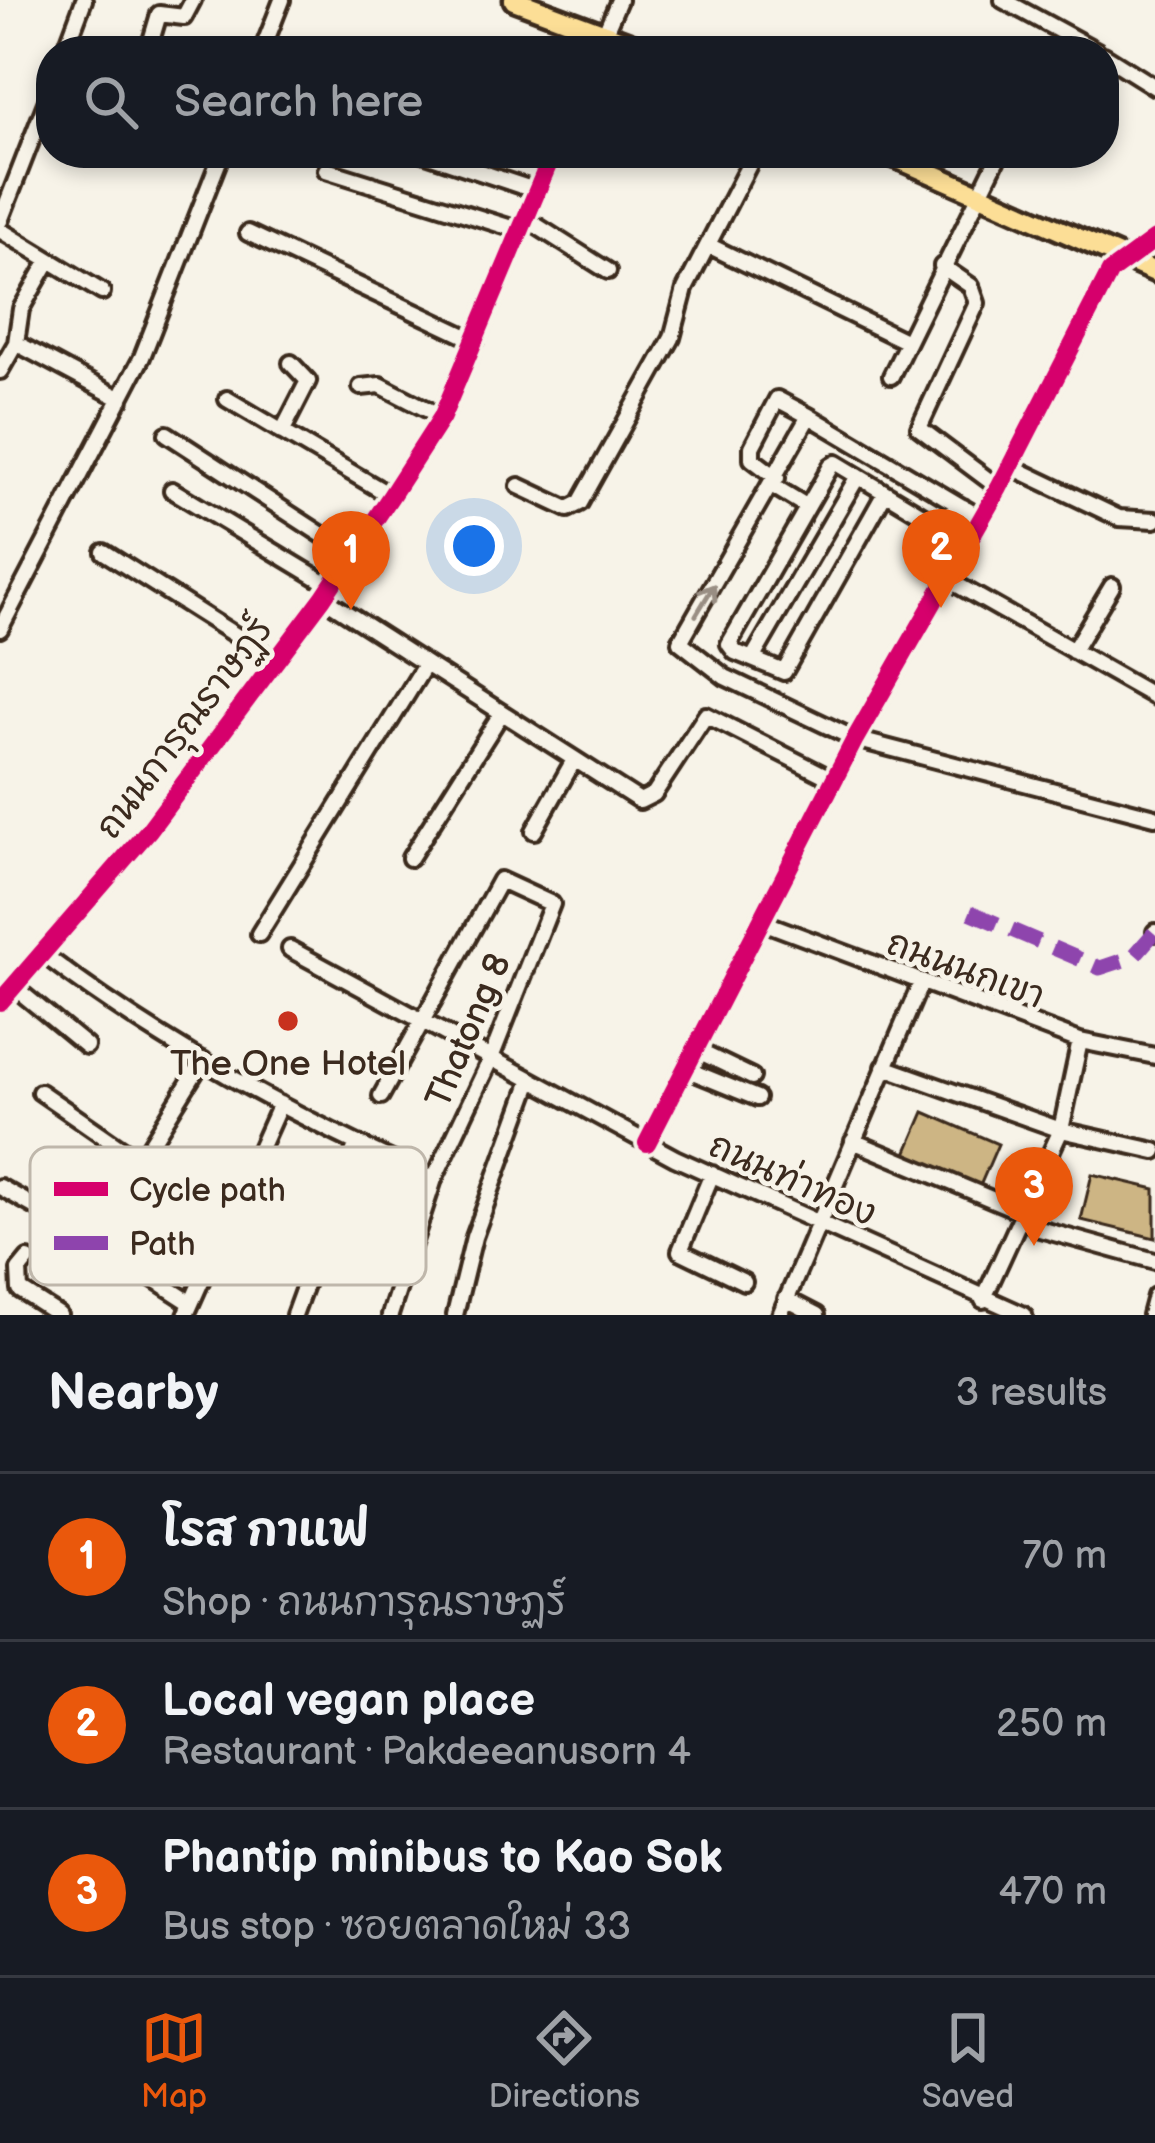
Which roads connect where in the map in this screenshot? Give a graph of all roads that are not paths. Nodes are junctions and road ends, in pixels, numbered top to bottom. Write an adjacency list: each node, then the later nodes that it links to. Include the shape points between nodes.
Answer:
1 (84, 0): 8 (street)
2 (193, 0): 9 (street, via 184,17 158,14)
3 (282, 0): 10 (street)
4 (514, 0): 7 (main road)
5 (619, 0): 7 (street)
6 (1003, 0): 13 (street)
7 (604, 31): 11 (street); 12 (main road)
8 (71, 36)
9 (152, 36)
10 (268, 36)
11 (602, 36)
12 (616, 36)
13 (1069, 36)
14 (1119, 65): 15 (street)
15 (1155, 87)
16 (36, 129): 26 (street)
17 (216, 168): 45 (street)
18 (468, 168): 24 (street)
19 (547, 168): 24 (street, ถนนการุณราษฏร์)
20 (747, 168): 31 (street)
21 (919, 168): 25 (main road)
22 (993, 168): 25 (street)
23 (326, 170): 27 (street)
24 (537, 191): 27 (street, ถนนการุณราษฏร์)
25 (981, 195): 33 (main road); 34 (street)
26 (0, 221)
27 (524, 225): 35 (street); 38 (street, ถนนการุณราษฏร์)
28 (0, 230): 32 (street)
29 (248, 232): 38 (street)
30 (1155, 238): 33 (street)
31 (708, 245): 39 (street); 54 (street, via 672,338 580,503 568,508)
32 (50, 260): 37 (street); 40 (street, via 21,309)
33 (1128, 260): 36 (main road); 51 (street, via 1110,272)
34 (942, 266): 39 (street); 55 (street, via 971,286 977,303 919,428)
35 (608, 271)
36 (1155, 272)
37 (102, 292)
38 (476, 341): 47 (street, ถนนการุณราษฏร์)
39 (907, 342): 43 (street)
40 (16, 343): 42 (street); 45 (street)
41 (291, 363): 49 (street, via 308,381)
42 (0, 371)
43 (891, 376)
44 (361, 387): 47 (street, via 380,385)
45 (121, 399): 68 (street)
46 (227, 399): 49 (street)
47 (442, 416): 58 (street, ถนนการุณราษฏร์)
48 (809, 416): 53 (street); 53 (street, via 777,399 756,436 752,459); 60 (street)
49 (283, 432): 58 (street)
50 (167, 434): 64 (street)
51 (1010, 466): 55 (street); 62 (street, via 1119,518)
52 (858, 476): 57 (street); 59 (street, via 836,463); 70 (street)
53 (775, 482): 59 (street); 75 (street, one-way to 53, via 724,677 680,642)
54 (519, 486)
55 (999, 488): 61 (street)
56 (172, 490): 67 (street)
57 (885, 493): 60 (street, via 934,522); 73 (street)
58 (392, 496): 64 (street, ถนนการุณราษฏร์)
59 (806, 506): 70 (street, via 729,644)
60 (963, 508): 61 (street)
61 (981, 518): 65 (street)
62 (1155, 520)
63 (104, 552): 71 (street)
64 (352, 555): 67 (street, ถนนการุณราษฏร์)
65 (945, 578): 69 (street); 77 (street)
66 (1112, 586): 69 (street)
67 (327, 592): 71 (street, ถนนการุณราษฏร์); 72 (street)
68 (0, 629)
69 (1073, 651): 74 (street)
70 (752, 659): 73 (street)
71 (276, 661): 86 (street, ถนนการุณราษฏร์)
72 (425, 665): 76 (street); 84 (street)
73 (784, 672): 75 (street)
74 (1155, 697)
75 (770, 698): 77 (street)
76 (501, 714): 78 (street); 82 (street)
77 (855, 739): 79 (street); 80 (street)
78 (574, 760): 79 (street, via 648,801 706,715); 81 (street)
79 (834, 780): 83 (street)
80 (1155, 817)
81 (534, 831)
82 (410, 858)
83 (760, 922): 87 (street, ถนนนกเขา); 93 (street)
84 (259, 934)
85 (290, 949): 90 (street, ถนนท่าทอง)
86 (44, 955): 88 (street, ถนนการุณราษฏร์); 96 (street)
87 (920, 985): 91 (street, ถนนนกเขา); 97 (street)
88 (14, 987): 89 (street, ถนนการุณราษฏร์); 92 (street)
89 (0, 1002)
90 (422, 1021): 95 (street, ถนนท่าทอง); 95 (street, Thatong 8, via 500,880 551,904); 102 (street)
91 (1080, 1041): 94 (street, ถนนนกเขา); 105 (street)
92 (86, 1046)
93 (698, 1051): 98 (street); 99 (street)
94 (1155, 1056)
95 (491, 1058): 100 (street, ถนนท่าทอง); 116 (street, Thatong 8)
96 (203, 1060): 104 (street); 110 (street)
97 (884, 1067): 105 (street); 106 (street)
98 (688, 1070): 103 (street); 107 (street)
99 (752, 1077)
100 (532, 1080): 107 (street, ถนนท่าทอง); 135 (street, via 474,1237)
101 (40, 1092): 109 (street)
102 (380, 1096)
103 (757, 1098)
104 (280, 1104): 108 (street); 111 (street)
105 (1061, 1130): 113 (street); 120 (street)
106 (853, 1141): 120 (street); 121 (street)
107 (647, 1143): 114 (street, ถนนท่าทอง)
108 (356, 1145): 112 (street)
109 (119, 1147)
110 (150, 1147)
111 (261, 1147)
112 (361, 1147)
113 (1155, 1151)
114 (712, 1174): 121 (street, ถนนท่าทอง); 124 (street, via 680,1251)
115 (426, 1176): 116 (street)
116 (434, 1179): 119 (street, Thatong 8)
117 (0, 1187): 118 (street)
118 (30, 1204)
119 (426, 1204)
120 (1027, 1214): 123 (street, via 1036,1228); 130 (street)
121 (820, 1220): 129 (street); 130 (street, ถนนท่าทอง)
122 (28, 1259): 132 (street, via 20,1290)
123 (1155, 1261)
124 (744, 1282)
125 (155, 1285): 131 (street)
126 (305, 1285): 133 (street)
127 (400, 1285): 134 (street, Thatong 8)
128 (1155, 1296): 139 (street)
129 (787, 1299): 136 (street); 137 (street)
130 (983, 1300): 138 (street, ถนนท่าทอง)
131 (188, 1309)
132 (59, 1315)
133 (294, 1315)
134 (390, 1315)
135 (455, 1315)
136 (780, 1315)
137 (817, 1315)
138 (1024, 1315)
139 (1150, 1315)

